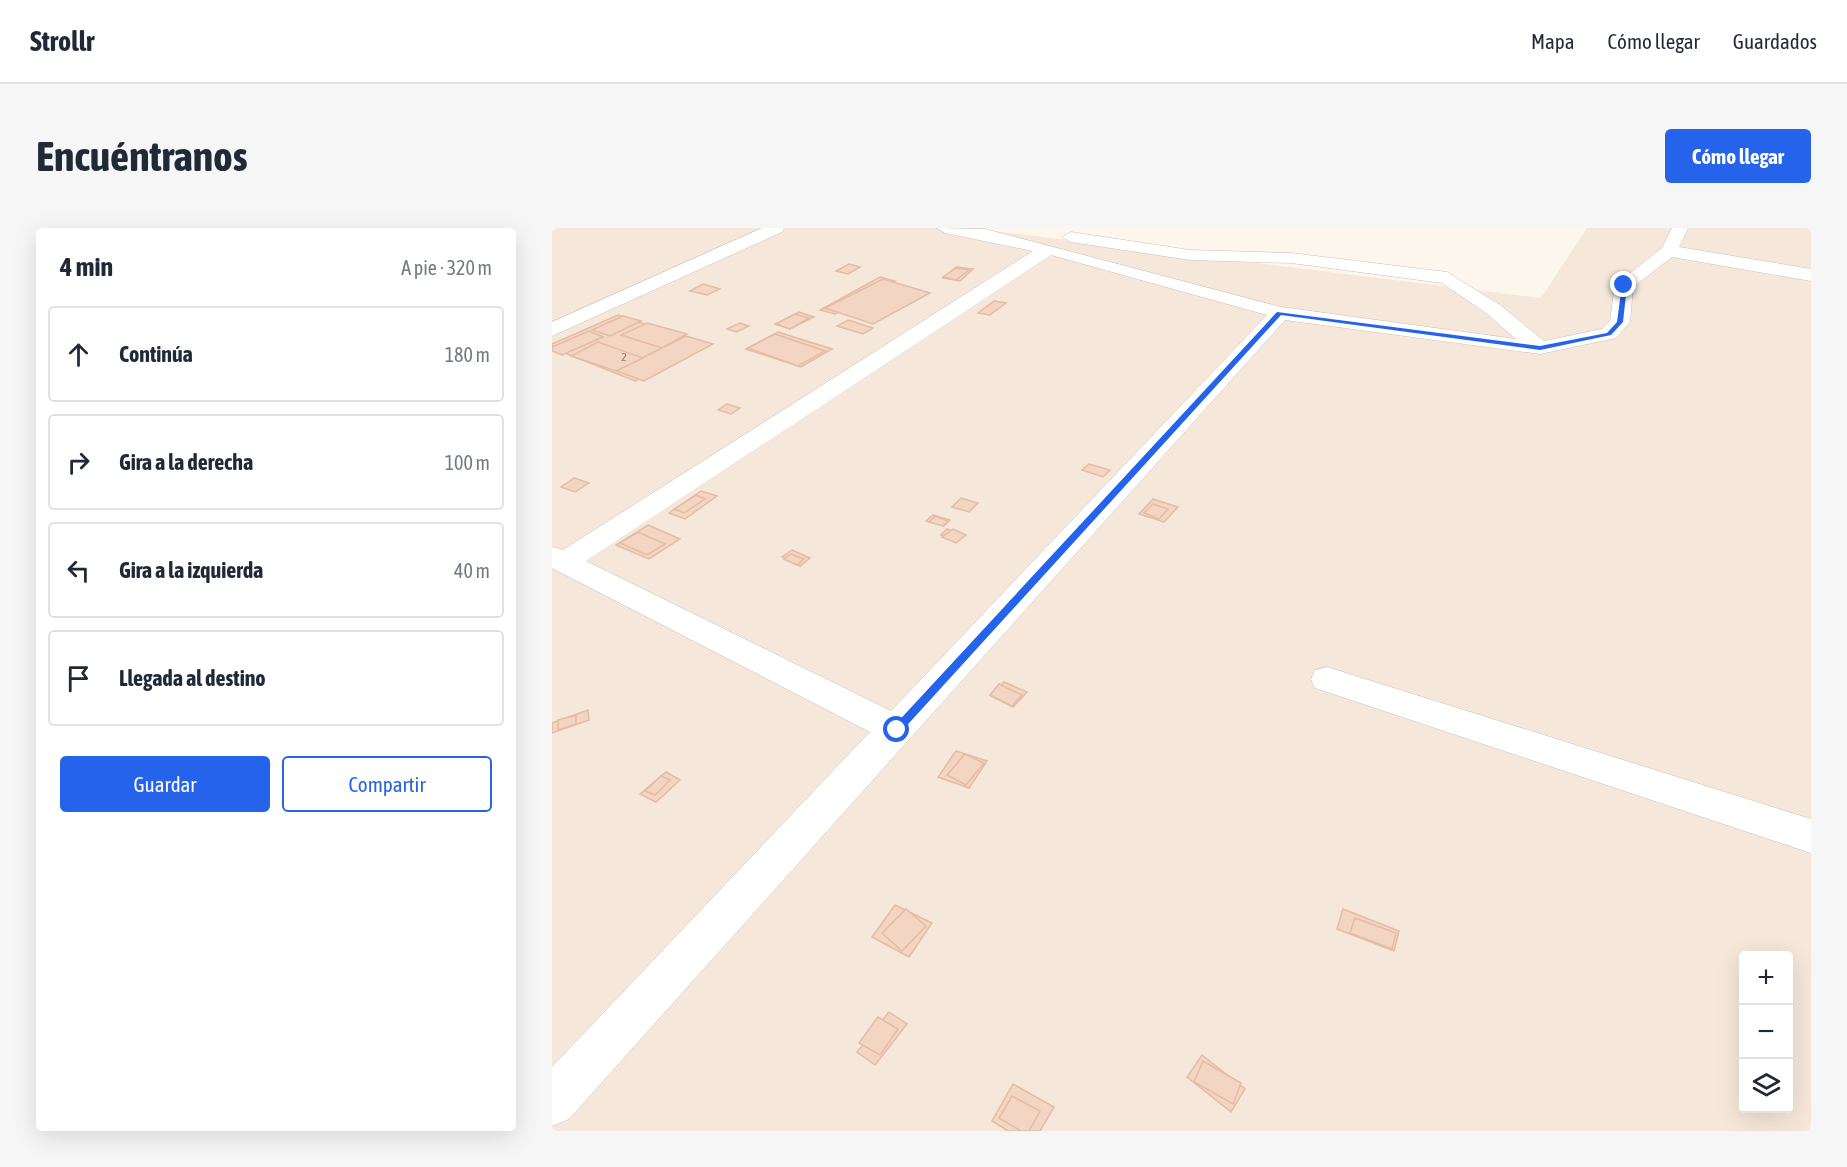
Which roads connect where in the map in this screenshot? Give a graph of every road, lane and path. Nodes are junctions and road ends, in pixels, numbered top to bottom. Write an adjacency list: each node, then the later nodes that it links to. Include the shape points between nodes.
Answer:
1 (776, 228): 9 (street)
2 (952, 228): 4 (street)
3 (1680, 228): 6 (street)
4 (985, 234): 5 (street); 10 (street, via 1022,232 1190,255 1291,258 1448,279)
5 (1048, 249): 8 (street); 11 (street)
6 (1669, 251): 7 (street); 10 (street, via 1624,285 1620,322 1609,334)
7 (1811, 275)
8 (1280, 313): 10 (street); 13 (street)
9 (552, 330)
10 (1540, 348)
11 (558, 559): 13 (street)
12 (1326, 680): 14 (street)
13 (897, 730): 15 (street)
14 (1811, 836)
15 (552, 1102)

